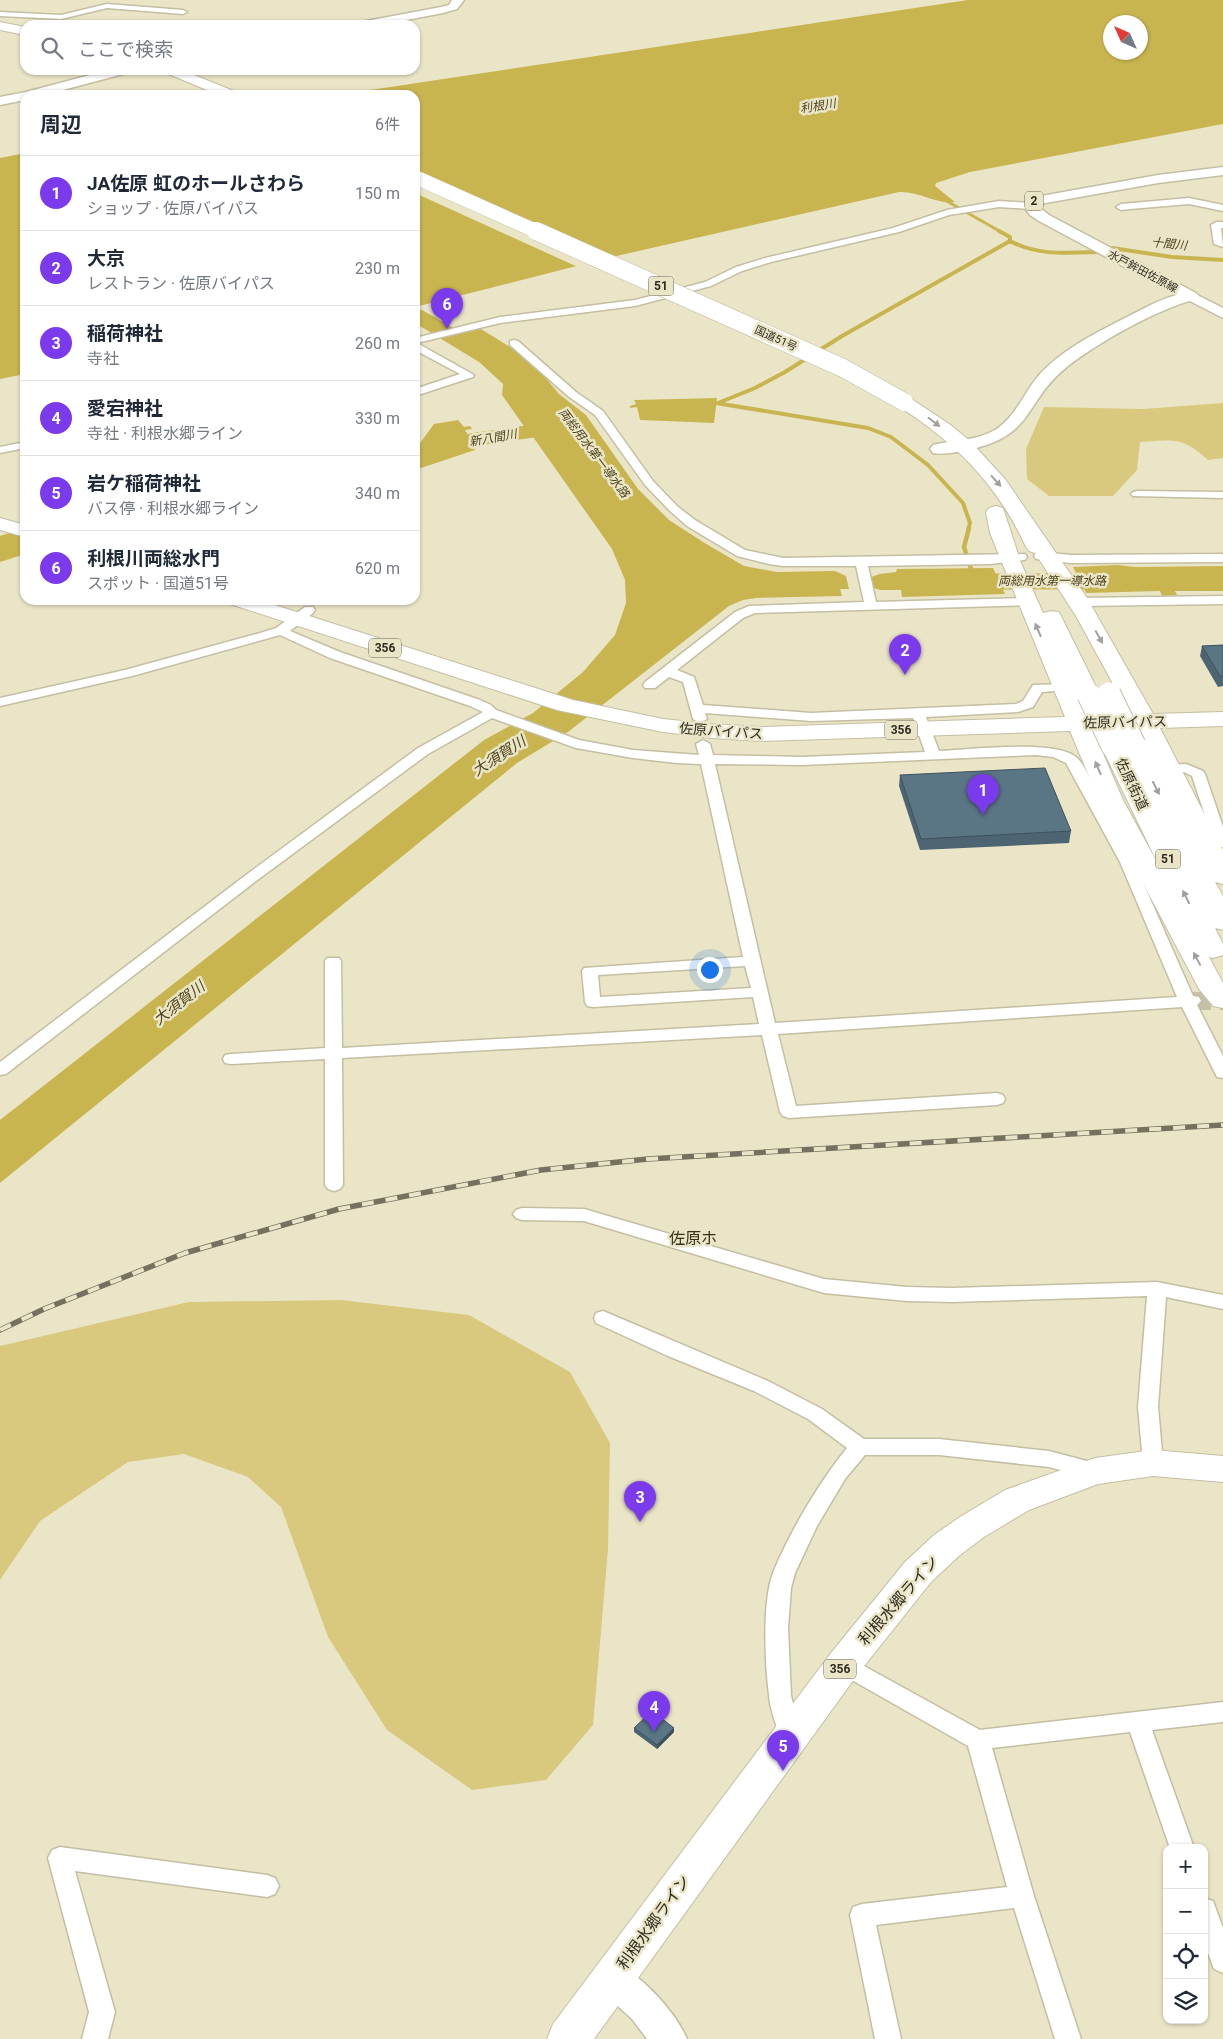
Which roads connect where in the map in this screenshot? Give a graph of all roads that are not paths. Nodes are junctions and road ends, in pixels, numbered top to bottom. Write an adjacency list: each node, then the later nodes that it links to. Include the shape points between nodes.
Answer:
1 (458, 0): 5 (main road, via 454,7)
2 (183, 12): 3 (street, via 107,6 61,17)
3 (0, 14)
4 (0, 20): 6 (street)
5 (389, 20)
6 (20, 23)
7 (0, 26): 9 (highway)
8 (0, 30): 10 (highway)
9 (20, 30)
10 (20, 34)
11 (104, 75): 14 (main road)
12 (167, 75): 15 (highway)
13 (183, 75): 16 (highway)
14 (49, 90)
15 (203, 90)
16 (219, 90)
17 (20, 97): 18 (main road)
18 (0, 100)
19 (1223, 171): 22 (main road, 2, via 1042,199)
20 (420, 179): 34 (highway, 国道51号 / 51, bridge, via 843,368)
21 (420, 189): 34 (highway, 国道51号 / 51)
22 (1030, 206): 27 (main road, 水戸鉾田佐原線 / 2, via 1044,218); 29 (street, via 999,204 947,213 896,230 768,260 738,269 708,284 630,304 515,318)
23 (1121, 207): 24 (street, via 1187,201)
24 (1223, 208)
25 (1223, 225): 26 (street, via 1216,225 1219,244)
26 (1223, 244)
27 (1191, 296): 28 (street); 35 (main road, 水戸鉾田佐原線, via 1158,307 1067,360 1038,386 1019,417 1000,435)
28 (1223, 314)
29 (430, 338): 30 (street)
30 (420, 340)
31 (514, 343): 43 (street, via 599,413 655,490 692,523 741,553 770,560)
32 (420, 349): 33 (street, via 469,375)
33 (420, 391)
34 (895, 404): 35 (highway, 国道51号 / 51, one-way to 35, via 935,422); 37 (highway, 国道51号 / 51)
35 (962, 445): 37 (main road, 水戸鉾田佐原線); 42 (highway, 国道51号 / 51, one-way to 42, via 1018,509 1029,531)
36 (20, 446): 38 (street)
37 (939, 448): 42 (highway, 国道51号 / 51, via 980,488)
38 (0, 450)
39 (1137, 494): 40 (street)
40 (1223, 495)
41 (1223, 558): 42 (street)
42 (1031, 560): 43 (street); 44 (highway, 国道51号 / 51); 44 (highway)
43 (861, 562): 47 (street)
44 (1051, 597): 45 (street); 47 (street); 51 (highway, one-way to 44); 56 (highway, one-way to 56); 59 (highway, 佐原街道 / 51, bridge)
45 (1223, 600)
46 (252, 605): 48 (highway, 佐原バイパス / 356)
47 (871, 606): 49 (street, via 753,609 739,615)
48 (296, 620): 52 (street, via 207,653); 53 (street, via 300,641 475,703); 55 (highway, 佐原バイパス / 356, via 606,716 744,734)
49 (667, 672): 50 (street); 55 (street, via 689,680 700,714 868,716)
50 (650, 684)
51 (1062, 687): 55 (street, via 1038,688 1028,704 1018,708); 57 (highway)
52 (0, 702)
53 (496, 715): 61 (street, via 576,744 633,754); 76 (street, via 423,751)
54 (1223, 719): 56 (highway, 佐原バイパス / 356)
55 (921, 721): 57 (highway, 佐原バイパス / 356); 60 (street)
56 (1146, 722): 57 (highway, 佐原バイパス / 356); 62 (highway)
57 (1078, 723): 63 (highway, one-way to 57)
58 (703, 744): 61 (street)
59 (1124, 745): 66 (highway, 佐原街道 / 51, one-way to 66); 69 (highway, 佐原街道 / 51, one-way to 59)
60 (933, 754): 61 (street, via 802,761); 63 (street, via 1036,751 1056,754 1071,760)
61 (706, 760): 68 (street)
62 (1170, 769): 64 (street, via 1186,768 1198,774); 65 (highway)
63 (1103, 800): 71 (highway, one-way to 63, via 1213,989); 72 (street, via 1127,862)
64 (1223, 843)
65 (1223, 876)
66 (1223, 922)
67 (333, 961): 74 (street)
68 (752, 961): 70 (street); 70 (street, via 590,971 593,1002)
69 (1223, 972)
70 (759, 992): 73 (street)
71 (1223, 1000)
72 (1190, 1001): 73 (street); 77 (street)
73 (768, 1029): 74 (street); 78 (street, via 789,1112)
74 (333, 1054): 75 (street); 79 (street)
75 (231, 1059)
76 (0, 1070)
77 (1223, 1073)
78 (997, 1099)
79 (334, 1185)
80 (522, 1214): 81 (street, via 584,1216 824,1286 952,1296)
81 (1156, 1289): 82 (street); 85 (street, via 1148,1407)
82 (1223, 1302)
83 (603, 1318): 84 (street, via 760,1386 815,1414)
84 (860, 1447): 87 (street, via 948,1448 1049,1459); 91 (street, via 838,1473 809,1522 780,1588 777,1628 780,1696)
85 (1153, 1463): 86 (highway, 利根水郷ライン / 356); 87 (highway, 利根水郷ライン / 356)
86 (1223, 1468)
87 (1095, 1471): 88 (highway, 利根水郷ライン / 356, via 1017,1500 947,1545 918,1572)
88 (844, 1664): 91 (highway, 利根水郷ライン / 356); 92 (street)
89 (1223, 1712): 90 (street)
90 (1138, 1723): 92 (street); 93 (street)
91 (791, 1735): 98 (highway, 利根水郷ライン / 356)
92 (978, 1740): 95 (street)
93 (1181, 1844)
94 (267, 1886): 99 (street, via 60,1858 102,2012)
95 (1022, 1896): 102 (street, via 862,1915); 103 (street)
96 (1208, 1920): 97 (street)
97 (1223, 1961)
98 (612, 1978): 100 (highway, 利根水郷ライン / 356); 101 (street, via 630,1992)
99 (95, 2039)
100 (568, 2039)
101 (669, 2039)
102 (888, 2039)
103 (1068, 2039)

